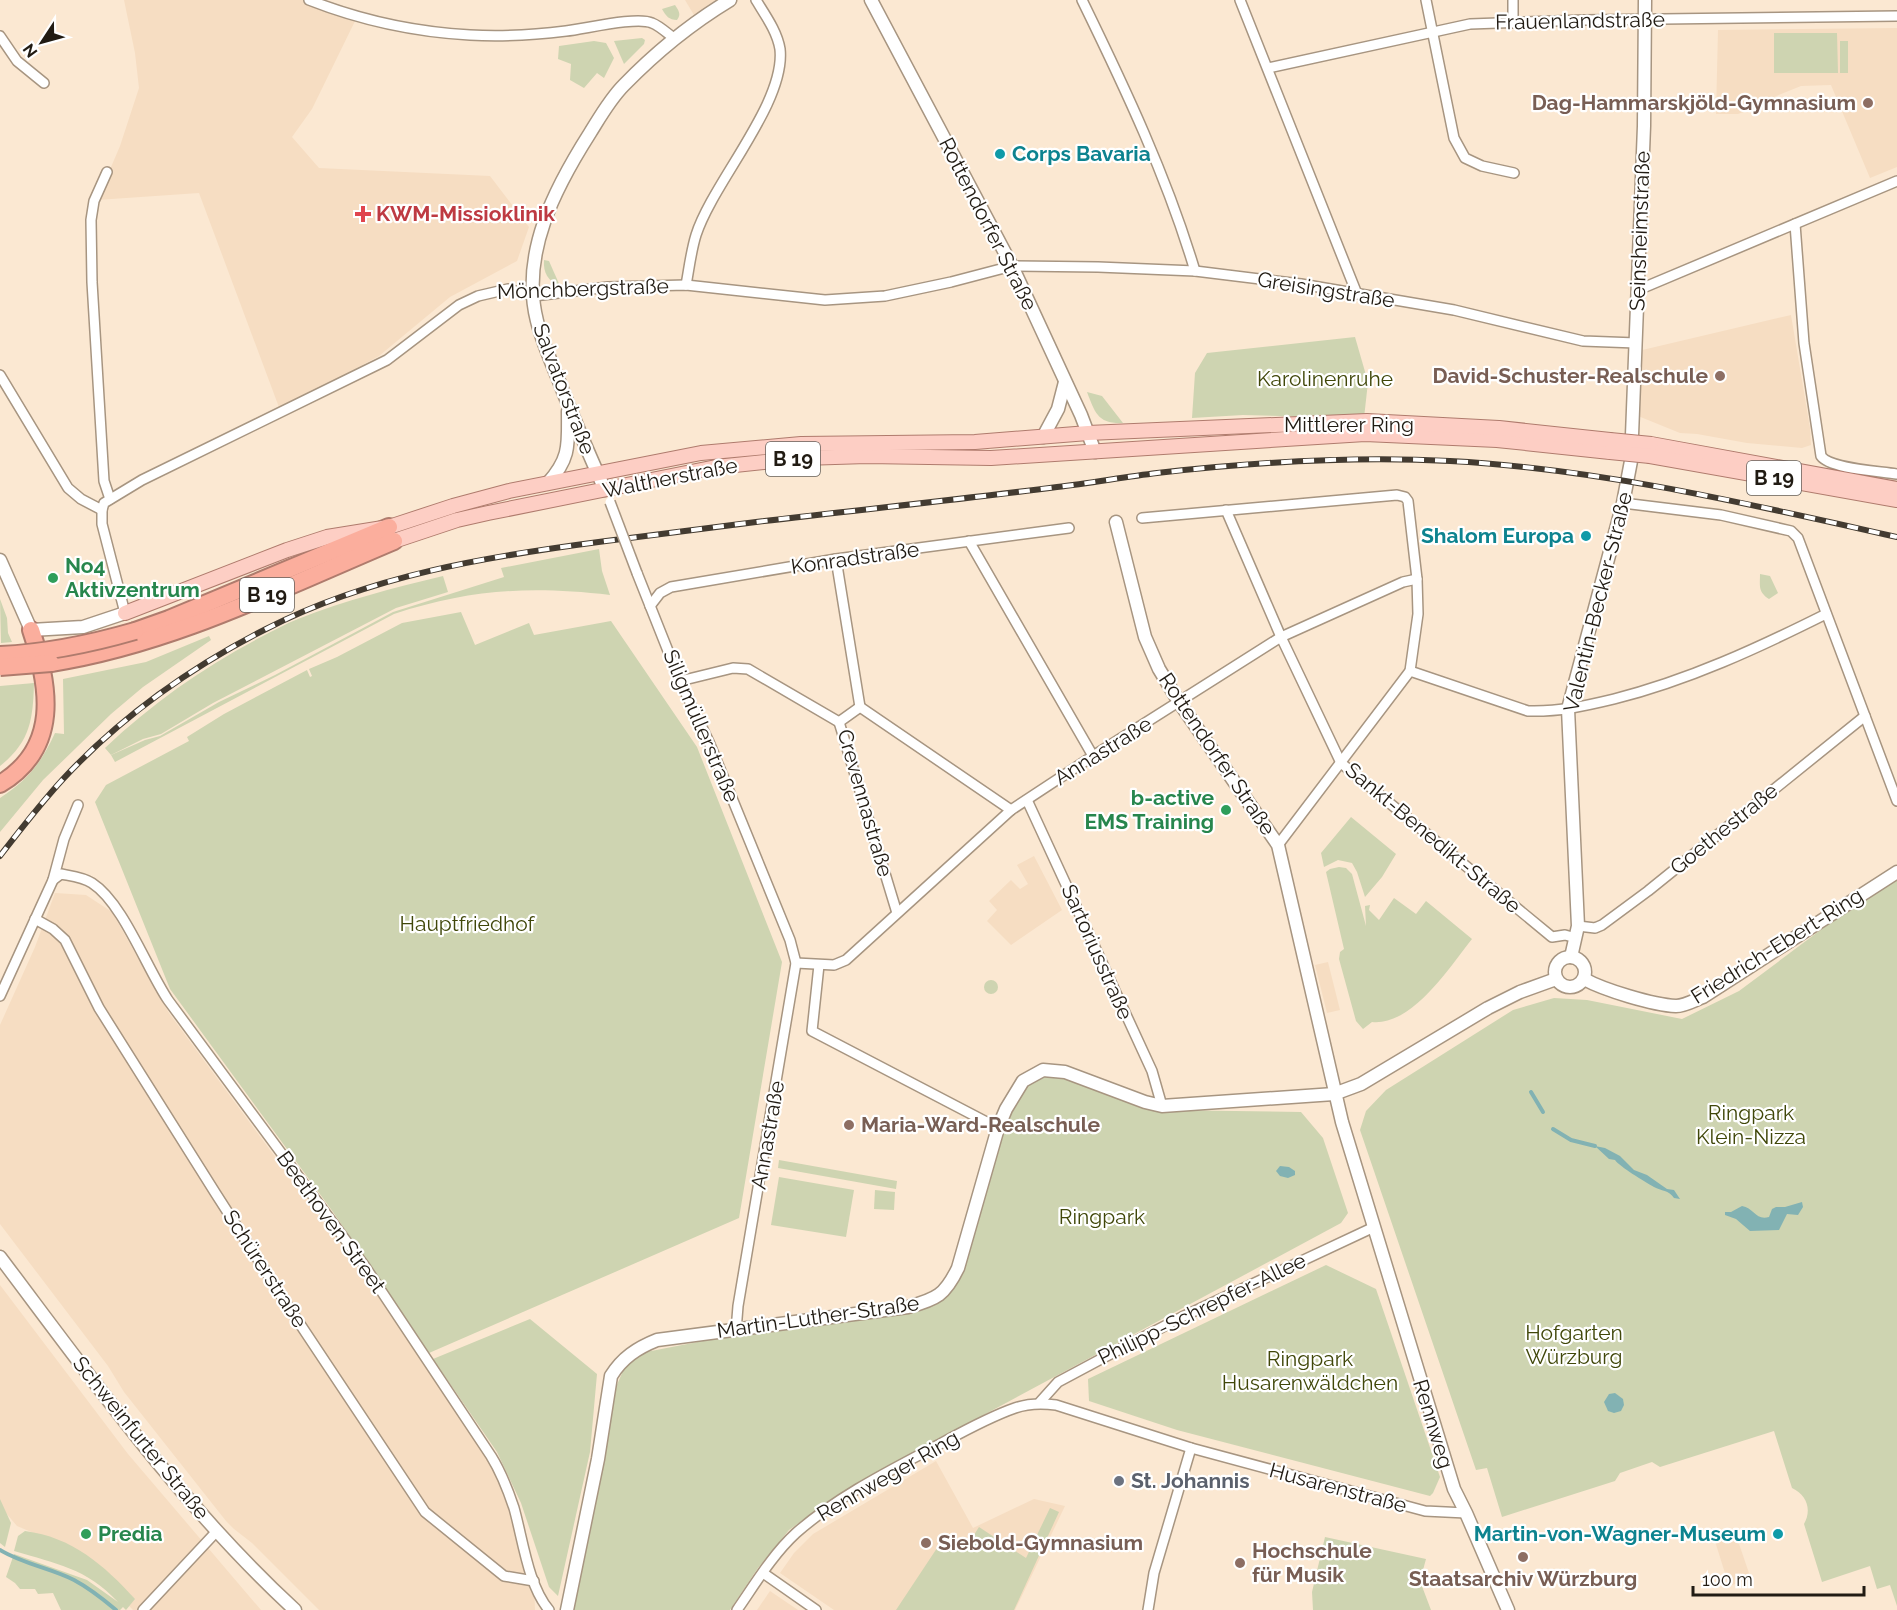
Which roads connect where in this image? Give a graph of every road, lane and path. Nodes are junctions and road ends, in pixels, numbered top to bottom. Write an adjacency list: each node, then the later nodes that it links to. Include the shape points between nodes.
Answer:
1 (309, 0): 15 (street, via 372,20 429,31 506,36 637,21 652,23)
2 (730, 0): 15 (street, Salvatorstraße)
3 (756, 0): 24 (street, via 777,38 780,71 770,99 696,235)
4 (871, 0): 22 (street, Rottendorfer Straße)
5 (1083, 0): 23 (street, via 1144,133)
6 (1240, 0): 16 (street)
7 (1426, 0): 13 (street)
8 (1513, 0): 12 (street)
9 (1645, 0): 11 (street, Seinsheimstraße)
10 (1897, 16): 11 (street, Frauenlandstraße)
11 (1645, 19): 12 (street, Frauenlandstraße); 25 (street, Seinsheimstraße)
12 (1513, 23): 13 (street, Frauenlandstraße, via 1470,24)
13 (1432, 32): 16 (street, Frauenlandstraße); 19 (street, via 1454,138 1465,158 1482,166)
14 (0, 36): 17 (street, via 17,61)
15 (675, 39): 27 (street, Salvatorstraße, via 623,85 570,165 539,239)
16 (1268, 68): 26 (street)
17 (44, 82)
18 (107, 172): 43 (street, via 94,201 91,220 104,481)
19 (1514, 172)
20 (1897, 181): 21 (street)
21 (1795, 224): 25 (street); 39 (street, via 1804,344 1821,456 1834,464)
22 (1012, 266): 23 (street, Greisingstraße); 24 (street, Mönchbergstraße, via 885,296 825,300); 30 (street, Rottendorfer Straße)
23 (1195, 271): 26 (street, Greisingstraße)
24 (686, 285): 27 (street, Mönchbergstraße, via 608,287)
25 (1638, 290): 28 (street, Seinsheimstraße)
26 (1357, 294): 28 (street, Greisingstraße, via 1454,310 1583,341)
27 (534, 296): 31 (street, Salvatorstraße, via 537,320); 43 (street, Mönchbergstraße, via 508,289 477,296 387,360)
28 (1636, 343): 37 (street, Seinsheimstraße)
29 (0, 375): 46 (street, via 68,488)
30 (1065, 382): 32 (street, Rottendorfer Straße); 33 (street, via 1058,409)
31 (568, 404): 38 (street, Salvatorstraße); 40 (street, via 568,449)
32 (1088, 433): 33 (main road, Waltherstraße / B 19); 34 (main road, Mittlerer Ring / B 19, via 1367,421 1499,428); 36 (street, Rottendorfer Straße)
33 (1043, 437): 38 (main road, Waltherstraße / B 19, via 755,447 701,453)
34 (1610, 446): 35 (main road, B 19, bridge); 36 (main road, Mittlerer Ring / B 19, via 1365,434)
35 (1651, 450): 41 (main road, B 19); 44 (main road, B 19)
36 (1095, 452): 42 (main road, Waltherstraße / B 19, via 960,459 867,456 756,462 716,467)
37 (1631, 461): 45 (street, Valentin-Becker-Straße)
38 (597, 474): 40 (main road, Waltherstraße / B 19); 42 (street, Salvatorstraße)
39 (1897, 474)
40 (548, 483): 51 (main road, Waltherstraße / B 19, via 453,506)
41 (1897, 489)
42 (608, 496): 51 (main road, Waltherstraße / B 19); 56 (street, Siligmüllerstraße, bridge)
43 (110, 499): 46 (street, Mönchbergstraße)
44 (1897, 500)
45 (1623, 503): 58 (street, via 1721,515 1791,531 1798,538); 68 (street, Valentin-Becker-Straße)
46 (102, 510): 57 (street, via 102,524)
47 (1226, 510): 48 (street); 55 (street, via 1405,497); 61 (street, Sankt-Benedikt-Straße)
48 (1142, 518)
49 (1116, 522): 66 (street, Rottendorfer Straße, via 1145,638)
50 (1069, 528): 52 (street, Konradstraße)
51 (392, 534): 57 (main road, via 342,534 287,550); 60 (highway, B 19, via 169,619)
52 (969, 542): 53 (street, Konradstraße); 71 (street)
53 (836, 559): 56 (street, Konradstraße, via 671,587); 67 (street, Crevennastraße)
54 (0, 560): 59 (street)
55 (1417, 579): 61 (street, Annastraße); 64 (street, via 1418,614)
56 (650, 606): 65 (street, Siligmüllerstraße)
57 (125, 613): 59 (street, via 83,627)
58 (1826, 614): 68 (street, via 1693,675); 69 (street)
59 (31, 630): 73 (highway, via 46,696 42,734 26,764)
60 (137, 637): 62 (highway, B 19, bridge); 63 (highway, B 19, bridge, via 93,656)
61 (1281, 637): 66 (street, Annastraße); 72 (street, Sankt-Benedikt-Straße)
62 (0, 655)
63 (0, 667)
64 (1410, 671): 68 (street, via 1528,711); 72 (street)
65 (680, 681): 70 (street, via 733,668 748,669); 85 (street, Siligmüllerstraße, via 709,742)
66 (1179, 702): 71 (street, Annastraße); 78 (street, Rottendorfer Straße)
67 (860, 707): 70 (street, Crevennastraße); 77 (street)
68 (1568, 710): 83 (street, Valentin-Becker-Straße)
69 (1865, 716): 75 (street); 83 (street, Goethestraße, via 1602,926)
70 (839, 722): 81 (street, Crevennastraße)
71 (1093, 756): 74 (street, Annastraße)
72 (1341, 763): 78 (street); 83 (street, Sankt-Benedikt-Straße, via 1552,937)
73 (0, 784)
74 (1027, 800): 77 (street, Annastraße); 91 (street, Sartoriusstraße, via 1152,1071)
75 (1897, 801)
76 (78, 805): 80 (street, via 64,839)
77 (1011, 810): 81 (street, Annastraße)
78 (1278, 846): 90 (street, Rottendorfer Straße)
79 (1897, 872): 88 (street, Friedrich-Ebert-Ring, via 1703,997 1679,1006 1655,1003)
80 (57, 877): 82 (street); 101 (street, Beethoven Street, via 91,882 121,914 168,1000 395,1309 501,1472)
81 (897, 913): 86 (street, Annastraße, via 846,960)
82 (35, 919): 89 (street); 101 (street, Schürerstraße, via 65,940 99,1008 205,1177 425,1512 504,1576)
83 (1577, 932): 84 (street, Valentin-Becker-Straße)
84 (1571, 957): 87 (street, via 1558,963); 88 (street, via 1584,965)
85 (796, 963): 86 (street, Annastraße); 95 (street, Annastraße)
86 (819, 965): 92 (street, via 812,1031)
87 (1556, 979): 88 (street, Friedrich-Ebert-Ring, via 1569,988); 90 (street, Friedrich-Ebert-Ring, via 1488,1008 1361,1084)
88 (1584, 979)
89 (0, 996)
90 (1334, 1094): 91 (street, Martin-Luther-Straße); 93 (street, Rennweg)
91 (1162, 1106): 92 (street, Martin-Luther-Straße, via 1065,1072 1043,1070 1019,1086)
92 (998, 1128): 95 (street, Martin-Luther-Straße, via 958,1268 944,1292 908,1307)
93 (1372, 1228): 96 (street, Philipp-Schrepfer-Allee, via 1110,1354 1058,1383); 98 (street, Rennweg, via 1454,1489)
94 (0, 1257): 99 (street, Schweinfurter Straße, via 123,1420)
95 (736, 1331): 105 (street, Martin-Luther-Straße, via 657,1340 632,1353 611,1376)
96 (1040, 1402): 97 (street, Husarenstraße); 100 (street, Rennweger Ring, via 1015,1408 949,1439 820,1513 794,1535)
97 (1191, 1448): 98 (street, Husarenstraße, via 1425,1511); 108 (street, via 1154,1573)
98 (1466, 1513): 109 (street, Rennweg)
99 (217, 1532): 102 (street); 103 (street, Schweinfurter Straße)
100 (763, 1573): 106 (street, Rennweger Ring); 107 (street)
101 (534, 1581): 104 (street, Beethoven Street)
102 (144, 1609)
103 (295, 1610)
104 (549, 1610)
105 (567, 1610)
106 (737, 1610)
107 (816, 1610)
108 (1148, 1610)
109 (1508, 1610)

